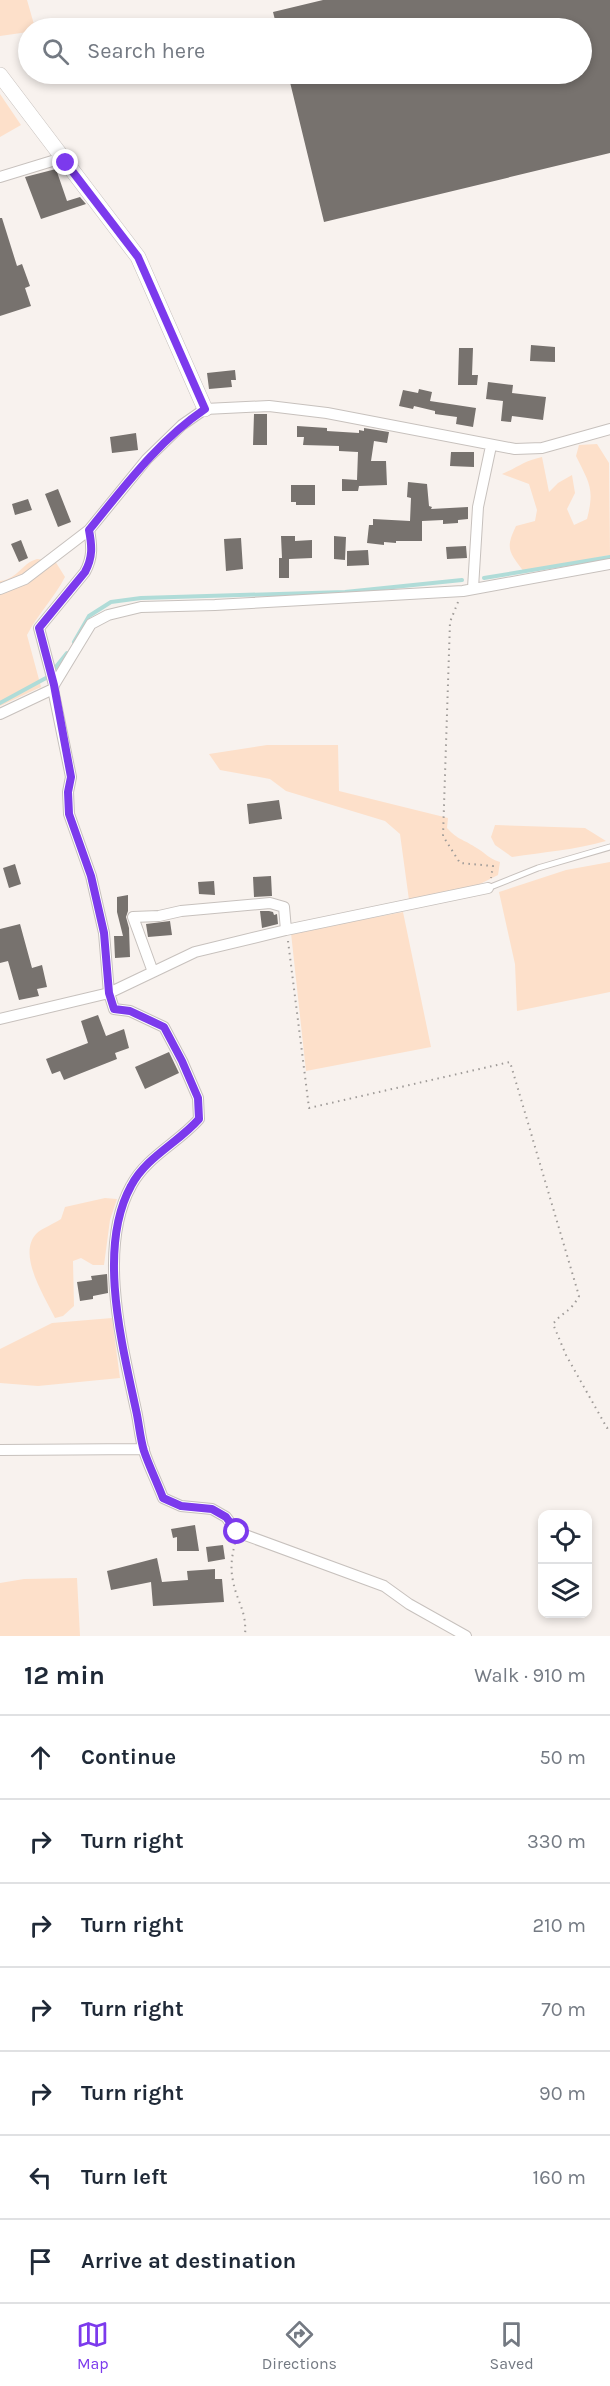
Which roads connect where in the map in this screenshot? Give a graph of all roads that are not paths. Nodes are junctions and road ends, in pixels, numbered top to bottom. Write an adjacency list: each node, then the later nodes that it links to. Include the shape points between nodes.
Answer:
1 (0, 75): 2 (street)
2 (62, 158): 3 (street); 4 (street, via 138,257)
3 (0, 177)
4 (205, 409): 6 (street, via 269,406 327,413); 7 (street, via 147,459)
5 (610, 429): 6 (street, via 542,448)
6 (491, 446): 10 (street, via 478,507)
7 (89, 530): 9 (street, via 25,579); 11 (street, via 93,551 85,572 39,628)
8 (610, 564): 10 (street)
9 (0, 589)
10 (468, 589): 11 (street, via 141,607 108,615 91,624)
11 (54, 687): 12 (street); 17 (street, via 71,777 69,814 91,876 104,933)
12 (0, 714)
13 (610, 847): 14 (lane, via 538,868)
14 (488, 888): 15 (street)
15 (286, 930): 16 (street, via 195,952); 16 (street, via 284,907 270,903 133,916)
16 (153, 972): 17 (street)
17 (109, 993): 18 (street); 19 (street, via 114,1009 130,1011 164,1027 198,1098 199,1119 144,1166 131,1185 119,1211 114,1243 127,1374)
18 (0, 1019)
19 (144, 1449): 20 (street); 21 (street, via 163,1498 181,1506 212,1509 226,1517 237,1532 384,1586)
20 (0, 1450)
21 (466, 1636)

